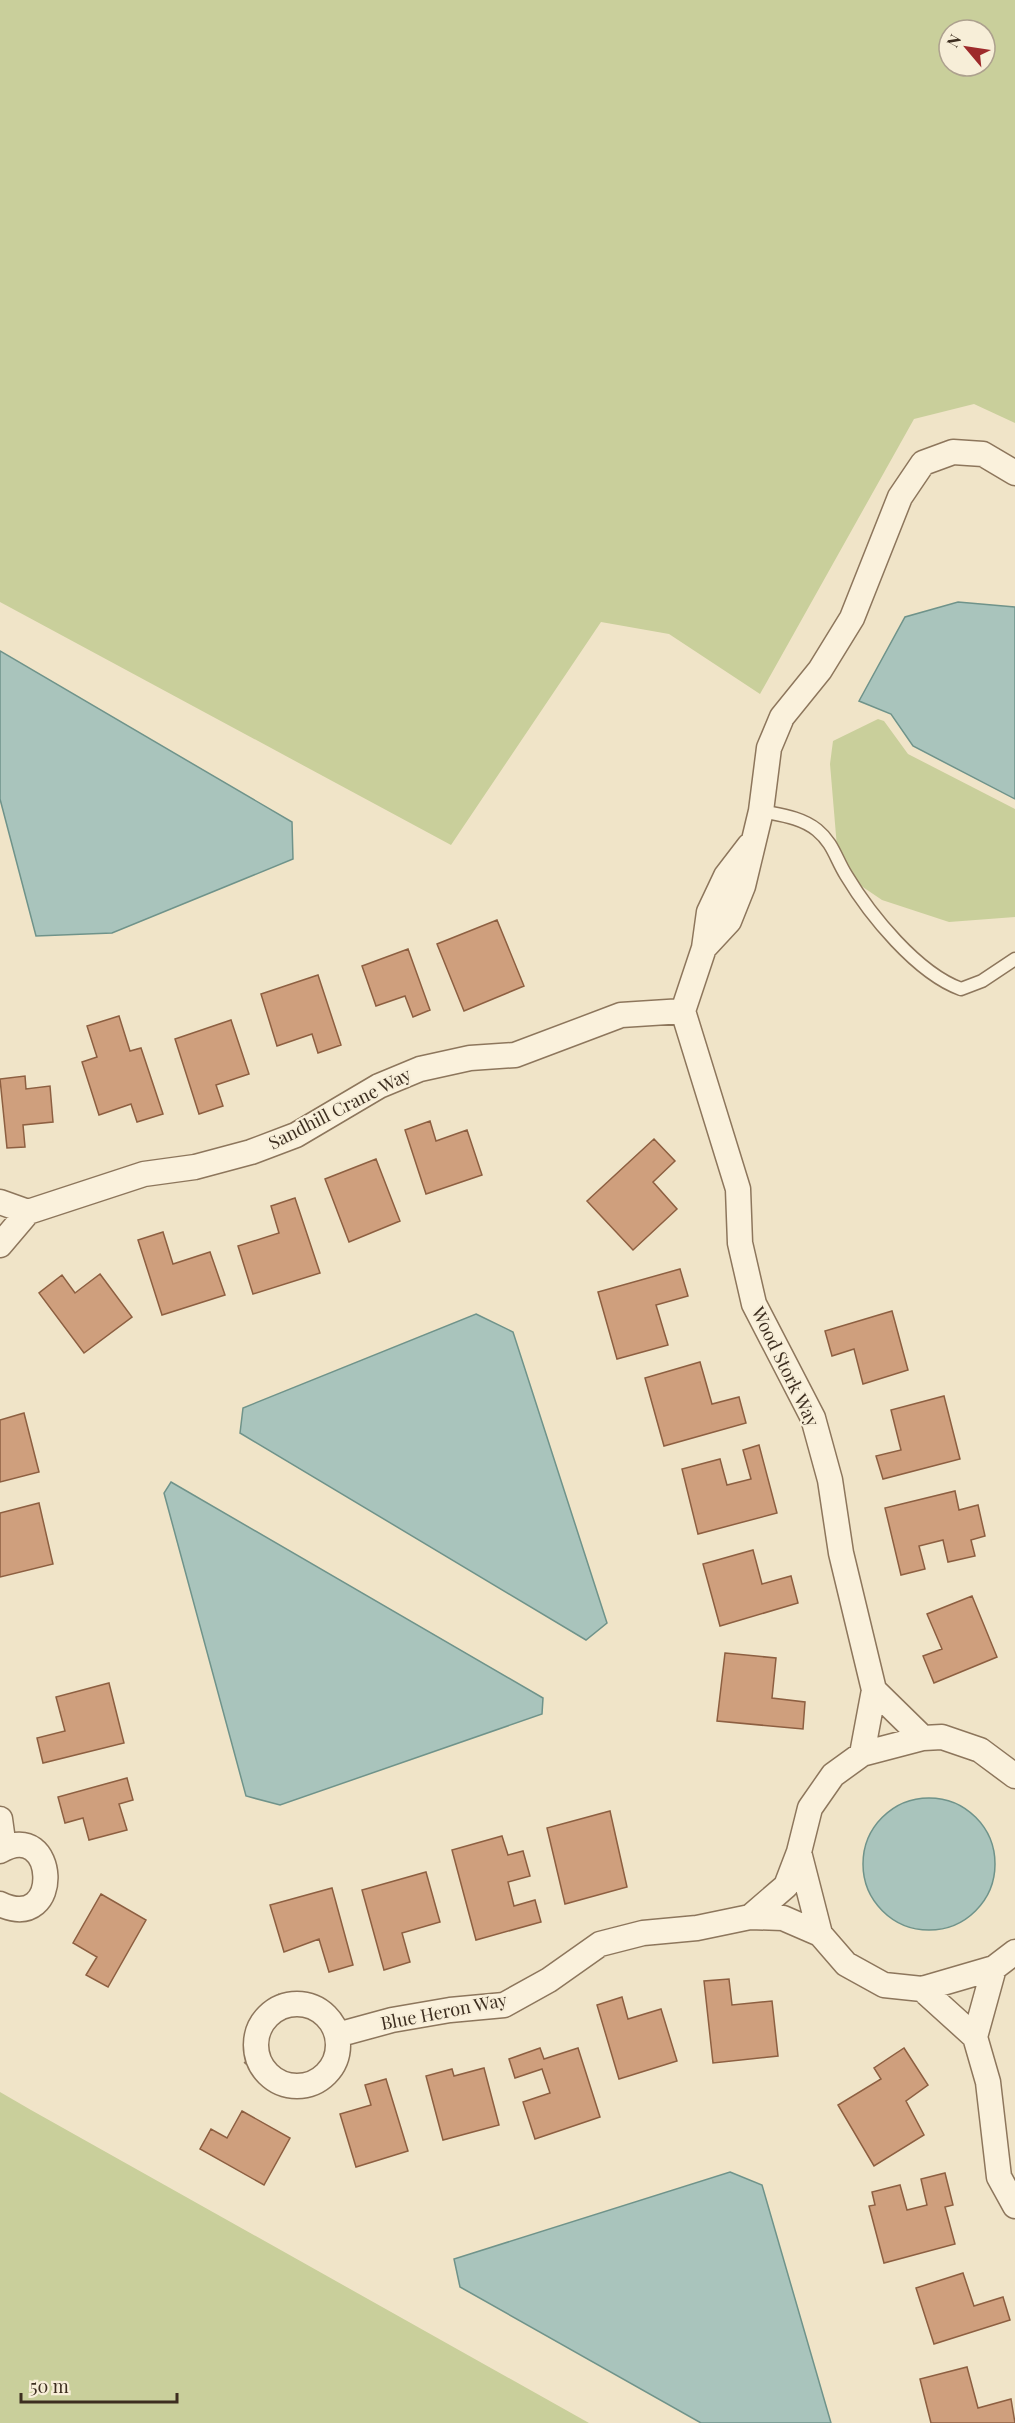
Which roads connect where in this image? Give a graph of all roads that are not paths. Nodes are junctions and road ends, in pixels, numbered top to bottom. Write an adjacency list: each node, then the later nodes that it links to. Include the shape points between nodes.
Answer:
1 (1015, 473): 2 (street, via 983,454 953,452 922,463 900,496 852,618 819,670 782,717 769,748)
2 (761, 811): 3 (lane, via 796,818 816,829 834,847 843,871 875,919 944,983 961,989 982,981); 4 (street, via 743,886 729,921 704,948)
3 (1015, 959)
4 (682, 1011): 6 (street, Sandhill Crane Way, via 621,1015 515,1055 470,1058 420,1070 379,1086 296,1135 251,1152 195,1167 144,1174); 8 (street, Wood Stork Way, via 738,1189 740,1243 754,1304 813,1418 830,1480 842,1553)
5 (0, 1202): 6 (street)
6 (28, 1212): 7 (street)
7 (0, 1245)
8 (874, 1690): 9 (street); 10 (street, Wood Stork Way)
9 (923, 1738): 10 (street); 11 (street, via 942,1737 980,1750)
10 (862, 1754): 14 (street, Blue Heron Way, via 833,1775 810,1808)
11 (1015, 1776)
12 (0, 1819): 13 (street)
13 (2, 1850): 15 (street, via 17,1846 31,1849 41,1858 47,1877 45,1890 34,1903 16,1909)
14 (799, 1852): 16 (street, Blue Heron Way, via 786,1886); 17 (street)
15 (0, 1904)
16 (750, 1917): 17 (street, Blue Heron Way, via 783,1918); 21 (street, Blue Heron Way, via 697,1928 643,1933 600,1944 549,1980 504,2004 392,2020)
17 (820, 1934): 20 (street, via 846,1964 884,1985)
18 (1015, 1952): 19 (street)
19 (994, 1968): 20 (street); 22 (street)
20 (922, 1989): 22 (street)
21 (337, 2036): 21 (street, via 321,2012 278,2002 258,2031 250,2058 282,2084 305,2086 329,2071 336,2058)
22 (975, 2037): 23 (street, via 988,2082 999,2177)
23 (1015, 2206)

